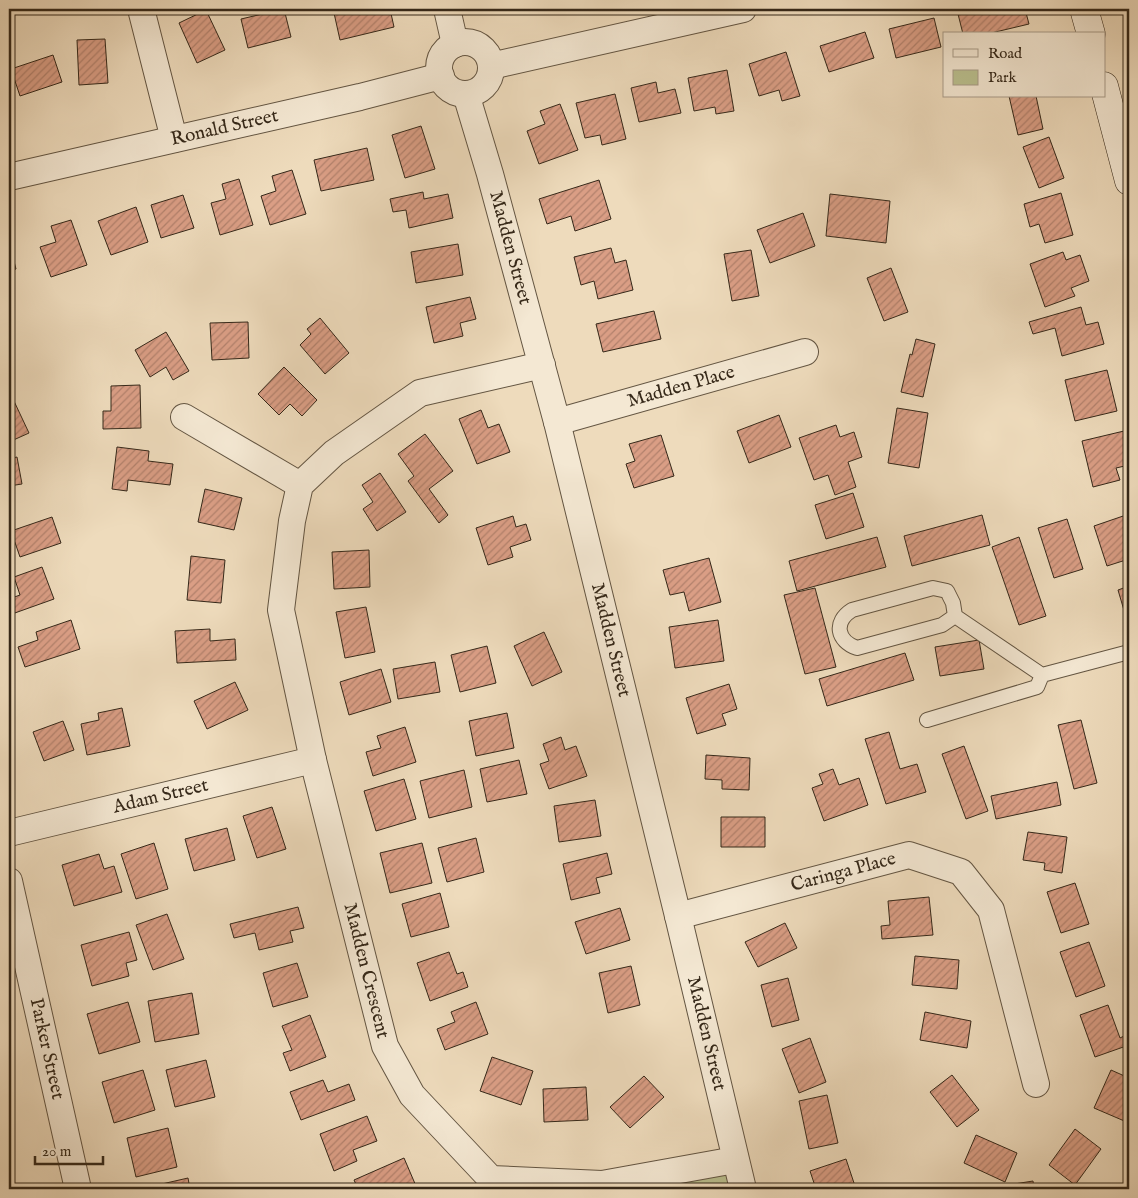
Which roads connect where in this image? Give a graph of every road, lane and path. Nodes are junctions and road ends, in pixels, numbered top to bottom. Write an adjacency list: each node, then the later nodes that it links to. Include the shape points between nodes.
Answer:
1 (141, 9): 11 (street)
2 (447, 9): 6 (street)
3 (743, 9): 7 (street)
4 (1084, 9): 5 (street)
5 (1090, 32)
6 (455, 44): 7 (street, via 469,42 482,48); 8 (street, via 441,61)
7 (491, 66): 9 (street, via 484,86)
8 (441, 76): 9 (street, via 450,89); 11 (street, Ronald Street)
9 (466, 94): 15 (street, Madden Street)
10 (1106, 94): 13 (street)
11 (174, 139): 12 (street, Ronald Street)
12 (9, 177)
13 (1129, 181)
14 (804, 352): 17 (street, Madden Place)
15 (542, 365): 17 (street, Madden Street); 18 (street, via 420,393 334,453)
16 (184, 417): 18 (street)
17 (557, 422): 26 (street, Madden Street)
18 (300, 486): 23 (street, Madden Crescent, via 292,521 281,610)
19 (955, 616): 19 (lane, via 947,591 934,588 852,610 842,616 841,636 848,645 857,648 942,625); 21 (lane)
20 (1129, 652): 21 (lane)
21 (1042, 675): 22 (lane, via 1037,687)
22 (927, 720)
23 (313, 760): 24 (street, Adam Street); 29 (street, Madden Crescent, via 385,1046 412,1095)
24 (9, 833)
25 (9, 881): 30 (street, Parker Street)
26 (678, 916): 27 (street, Caringa Place, via 909,855 961,872 991,910); 28 (street, Madden Street)
27 (1036, 1084)
28 (735, 1160): 29 (street, Madden Crescent, via 602,1184); 31 (street, Madden Street)
29 (493, 1184)
30 (78, 1189)
31 (743, 1189)

